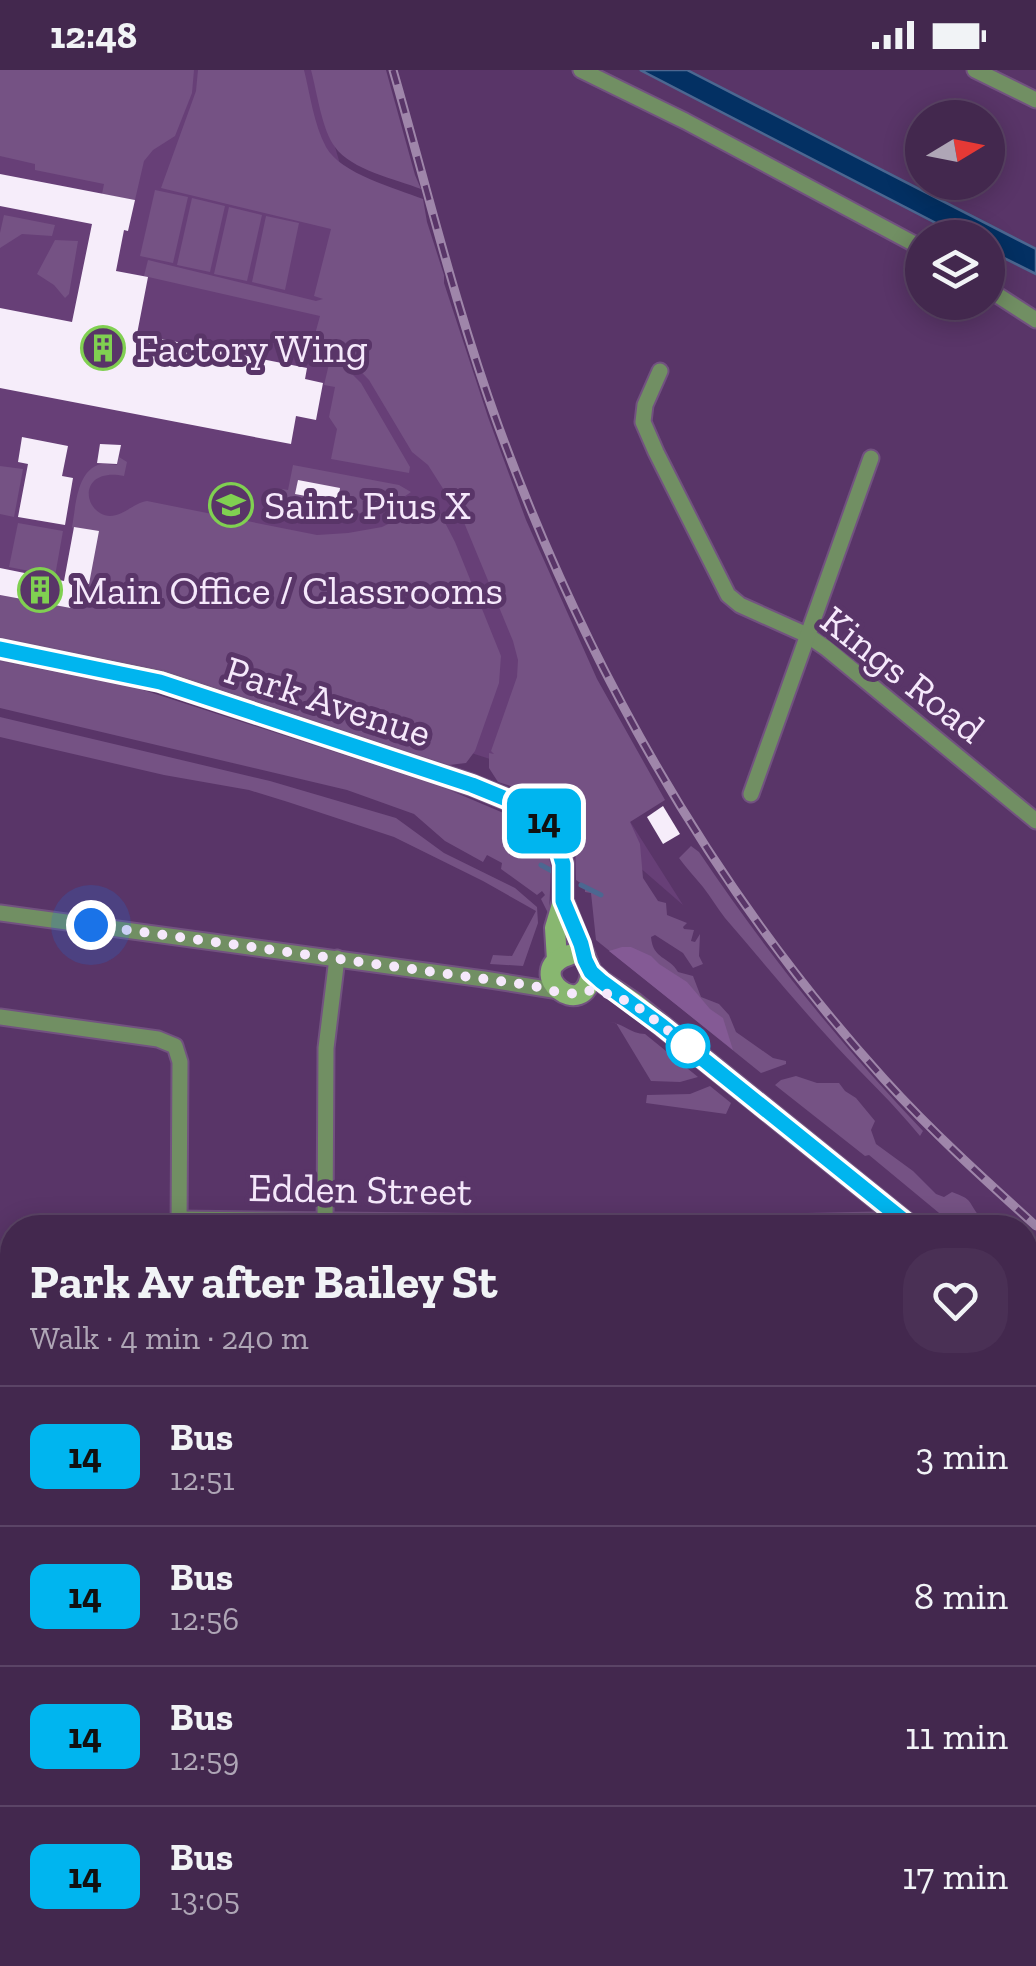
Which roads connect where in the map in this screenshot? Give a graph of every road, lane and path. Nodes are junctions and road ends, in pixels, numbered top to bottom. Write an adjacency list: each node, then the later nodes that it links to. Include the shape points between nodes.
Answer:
1 (581, 70): 4 (street)
2 (976, 70): 3 (street)
3 (1036, 100)
4 (905, 239)
5 (1005, 300): 6 (street)
6 (1036, 320)
7 (660, 371): 9 (street, Kings Road, via 643,422 724,591)
8 (871, 458): 9 (street)
9 (807, 635): 11 (street); 12 (street, Kings Road)
10 (0, 649): 13 (main road, Park Avenue, via 160,682 521,805 556,838)
11 (751, 794)
12 (1036, 822)
13 (563, 901): 16 (main road, Park Avenue); 17 (main road, Park Avenue)
14 (0, 913): 15 (street)
15 (337, 958): 18 (street); 22 (street, via 326,1048)
16 (555, 963): 17 (main road, via 571,954); 18 (street); 19 (main road, via 551,977)
17 (587, 974): 19 (main road, via 572,995); 23 (main road, via 609,994 634,1004)
18 (501, 981): 19 (street)
19 (559, 991)
20 (0, 1017): 21 (street, via 175,1046)
21 (180, 1215)
22 (325, 1215)
23 (897, 1215)

